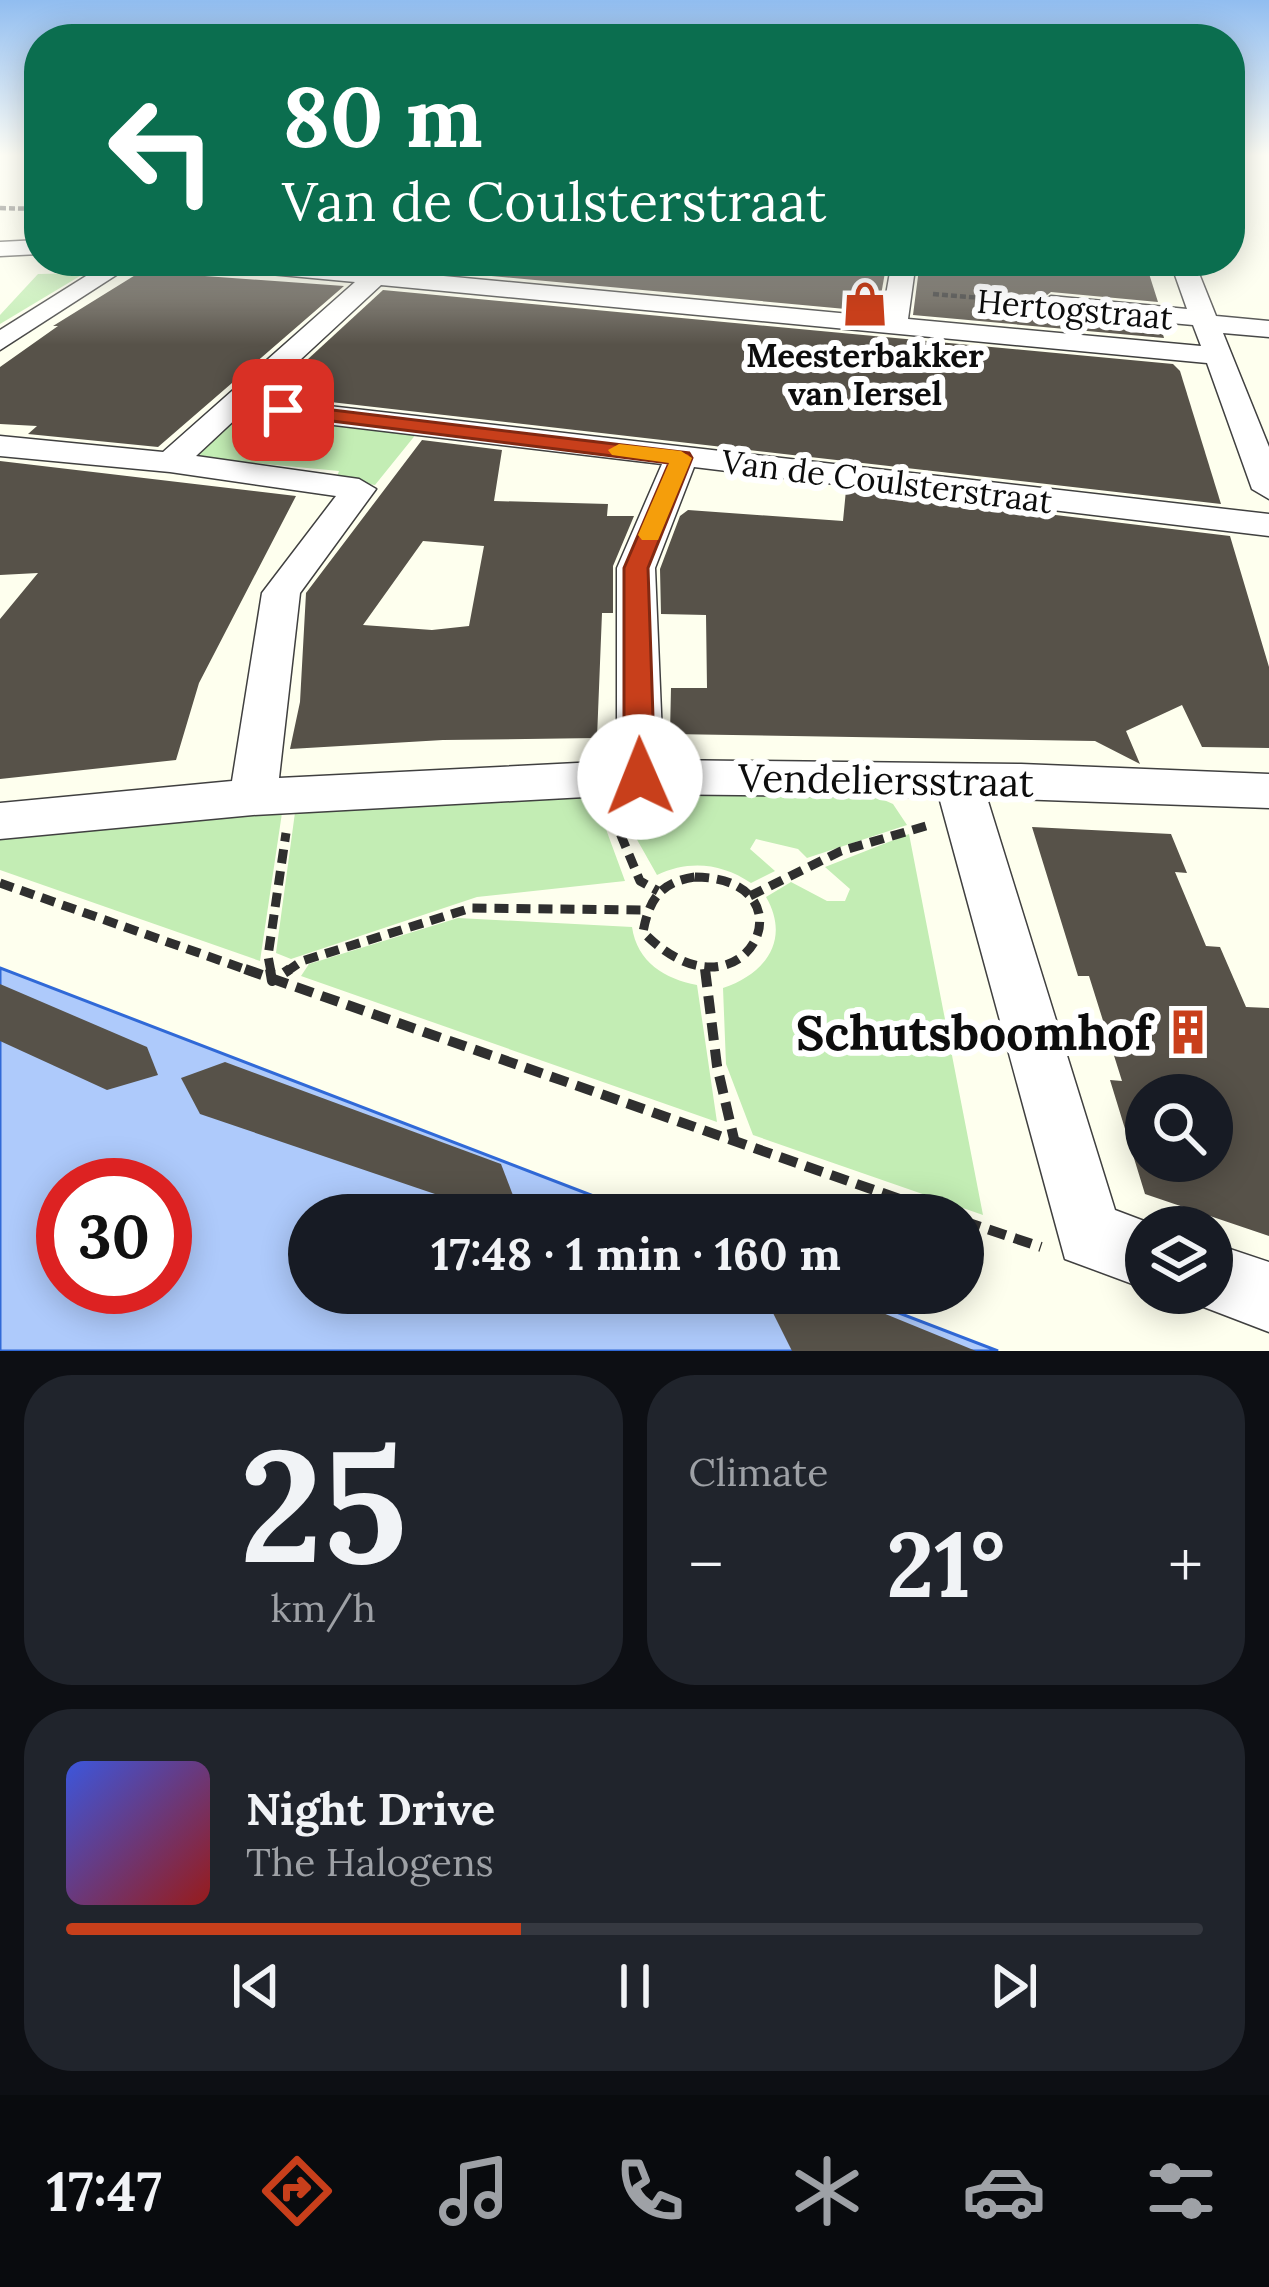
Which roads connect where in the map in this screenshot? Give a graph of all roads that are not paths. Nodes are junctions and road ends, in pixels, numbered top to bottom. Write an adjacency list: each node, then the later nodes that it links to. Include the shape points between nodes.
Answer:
1 (103, 276): 10 (street)
2 (354, 276): 5 (street, Hertogstraat)
3 (901, 276): 8 (street)
4 (1188, 276): 7 (street)
5 (374, 278): 8 (street, Hertogstraat); 12 (street)
6 (1051, 304): 7 (street, Hertogstraat)
7 (1205, 320): 9 (street, Hertogstraat); 11 (street)
8 (894, 326): 11 (street, Hertogstraat)
9 (1269, 329)
10 (0, 342)
11 (1218, 356): 16 (street)
12 (235, 404): 14 (street, Van de Coulsterstraat); 15 (street)
13 (0, 446): 15 (street)
14 (681, 458): 17 (street, Van de Coulsterstraat); 18 (street, via 636,568)
15 (170, 462): 20 (street, via 359,489 281,593)
16 (1269, 489)
17 (1269, 525)
18 (619, 778): 20 (street, Vendeliersstraat); 21 (street, Vendeliersstraat)
19 (1269, 791): 21 (street, Vendeliersstraat)
20 (272, 796): 22 (street, Vendeliersstraat)
21 (963, 799): 23 (street)
22 (0, 821)
23 (1118, 1245)
24 (1233, 1284): 25 (street)
25 (1269, 1297)

